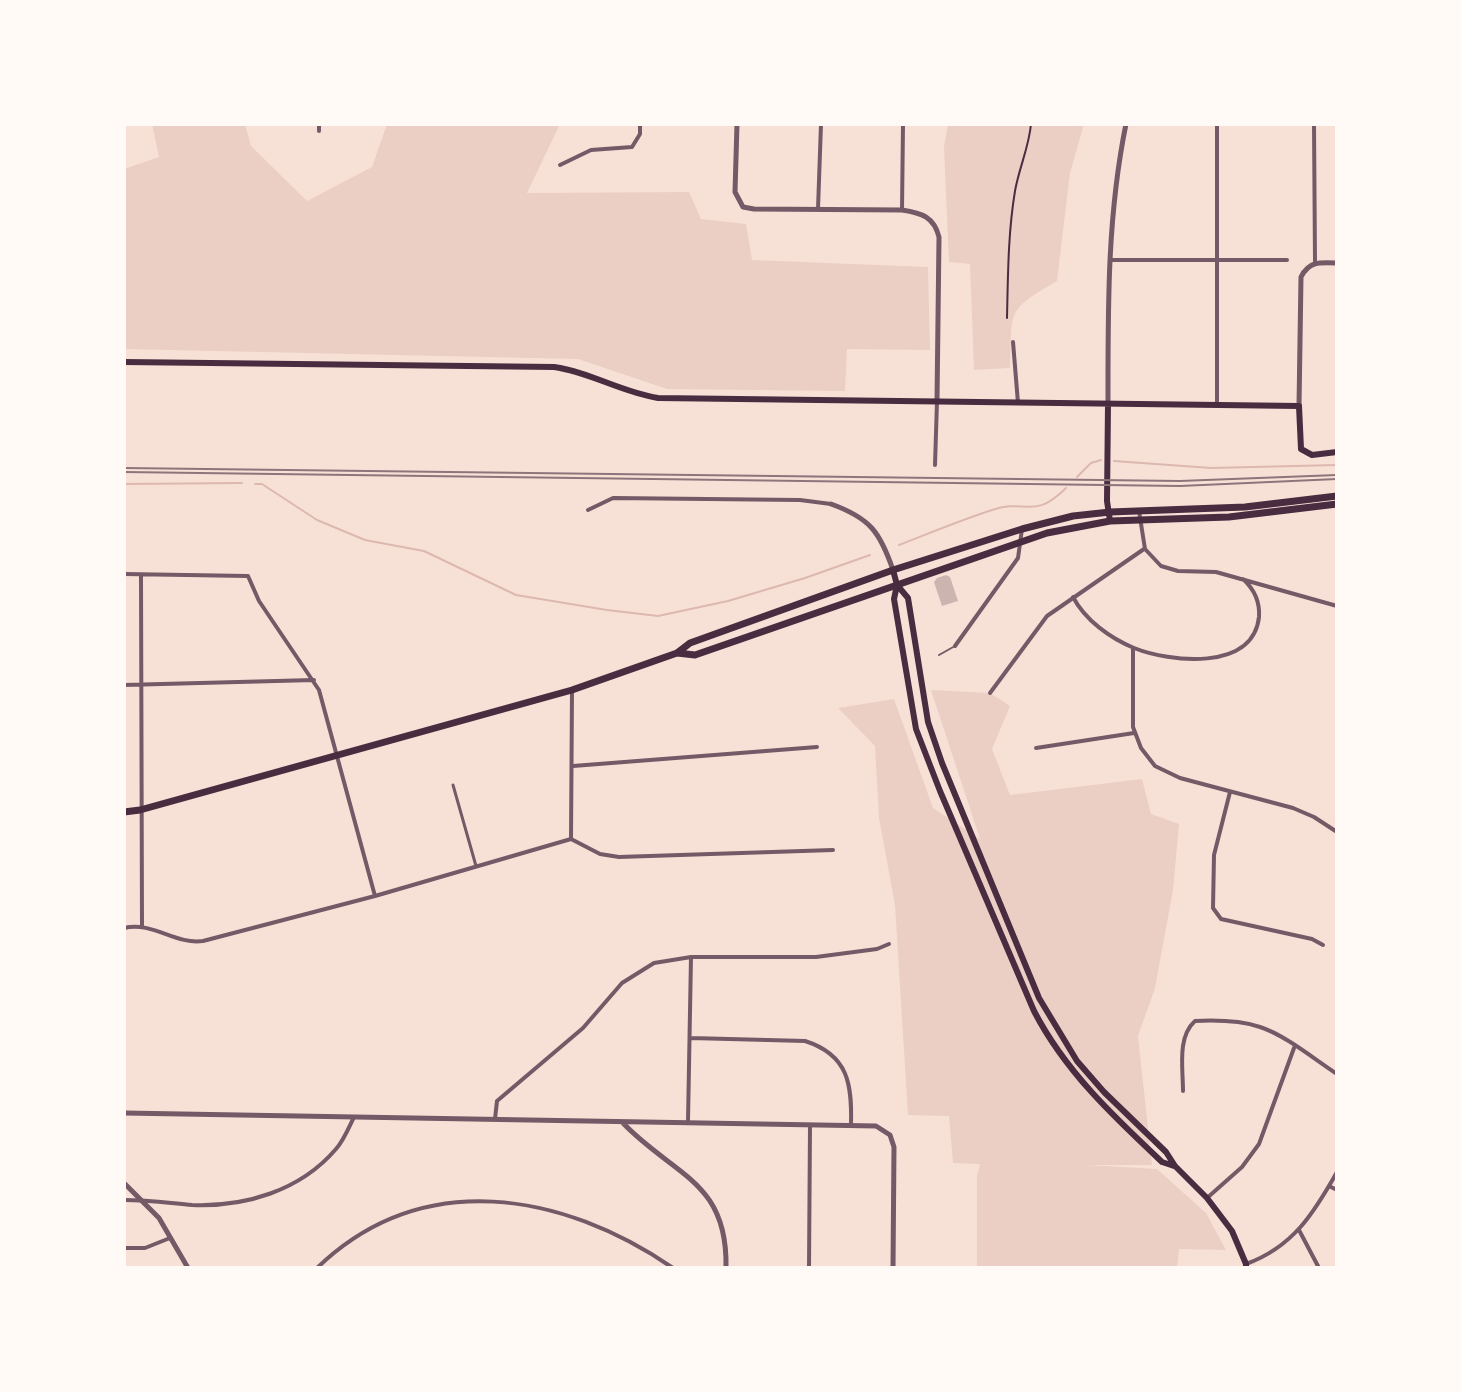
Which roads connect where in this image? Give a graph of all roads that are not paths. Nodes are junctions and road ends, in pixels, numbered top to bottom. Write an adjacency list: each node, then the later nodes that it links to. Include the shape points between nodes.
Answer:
1 (319, 124): 9 (street)
2 (640, 124): 10 (street, via 632,147 591,150)
3 (737, 124): 11 (street, via 735,196 743,207)
4 (821, 124): 11 (street)
5 (903, 124): 12 (street)
6 (1126, 124): 13 (street)
7 (1217, 124): 15 (street)
8 (1314, 124): 16 (street)
9 (319, 131)
10 (560, 165)
11 (818, 209): 12 (street)
12 (902, 210): 20 (street, via 924,215 939,237)
13 (1109, 260): 15 (street); 22 (street)
14 (1287, 260): 15 (street)
15 (1218, 261): 23 (street)
16 (1315, 262): 17 (street); 24 (street, via 1301,277)
17 (1337, 263)
18 (1013, 342): 21 (street)
19 (124, 362): 20 (main road, via 545,366 658,398)
20 (937, 401): 21 (main road); 26 (street)
21 (1018, 403): 22 (main road)
22 (1108, 404): 23 (main road); 32 (main road)
23 (1217, 405): 24 (main road)
24 (1299, 406): 25 (main road, via 1301,449 1312,455)
25 (1337, 452)
26 (935, 465)
27 (1337, 496): 31 (main road)
28 (831, 504): 30 (street, via 613,498); 36 (street, via 862,518 879,534)
29 (1337, 504): 31 (main road, via 1229,517)
30 (588, 510)
31 (1139, 515): 32 (main road); 35 (street)
32 (1110, 516): 33 (main road, via 1073,516); 34 (main road)
33 (1022, 529): 34 (street); 36 (main road)
34 (1022, 540): 40 (main road); 43 (street, via 1018,558)
35 (1145, 549): 39 (street, via 1156,563 1172,570); 41 (street)
36 (893, 570): 40 (main road); 45 (main road, via 690,643)
37 (124, 574): 38 (street)
38 (141, 575): 47 (street, via 248,576 259,601); 48 (street)
39 (1243, 579): 42 (street); 44 (street, via 1255,594 1259,612 1253,636 1239,650 1222,657 1178,658)
40 (897, 585): 45 (main road, via 695,655); 82 (main road, via 908,598 928,722 942,763 1039,998 1077,1061); 82 (main road, via 894,599 916,729 1034,1011 1050,1043 1086,1088 1162,1162)
41 (1073, 597): 44 (street, via 1095,624); 51 (street, via 1047,616)
42 (1337, 606)
43 (955, 646): 46 (lane)
44 (1133, 648): 52 (street)
45 (677, 653): 50 (main road)
46 (939, 655)
47 (314, 680): 48 (street); 55 (street)
48 (142, 684): 49 (street); 59 (street)
49 (124, 685)
50 (572, 690): 55 (main road); 56 (street)
51 (990, 693)
52 (1134, 733): 54 (street); 58 (street, via 1151,762 1172,776)
53 (817, 747): 56 (street)
54 (1036, 748)
55 (336, 755): 59 (main road); 65 (street)
56 (573, 766): 62 (street)
57 (453, 785): 64 (street)
58 (1230, 791): 61 (street, via 1293,808); 69 (street, via 1214,855 1216,915)
59 (140, 810): 60 (main road); 66 (street)
60 (124, 815)
61 (1337, 832)
62 (571, 839): 63 (street, via 619,857); 64 (street)
63 (833, 850)
64 (476, 866): 65 (street)
65 (375, 896): 66 (street, via 203,941 178,940)
66 (142, 926): 67 (street)
67 (124, 928)
68 (889, 944): 70 (street, via 816,957)
69 (1323, 945)
70 (691, 957): 71 (street); 77 (street, via 654,963 622,983 583,1028 497,1101)
71 (691, 1038): 78 (street); 81 (street, via 805,1041 820,1046 849,1081)
72 (1294, 1047): 73 (street); 74 (street, via 1260,1027 1195,1021 1184,1038); 87 (street, via 1259,1144)
73 (1337, 1074)
74 (1183, 1091)
75 (124, 1113): 76 (street)
76 (354, 1117): 77 (street); 89 (street, via 338,1147 297,1182 277,1191 221,1205)
77 (495, 1119): 79 (street)
78 (688, 1121): 79 (street); 80 (street)
79 (621, 1122): 97 (street, via 707,1195 723,1227)
80 (810, 1123): 81 (street); 98 (street)
81 (851, 1125): 99 (street, via 876,1126 890,1135 894,1147)
82 (1175, 1166): 87 (main road)
83 (1337, 1172): 85 (street)
84 (124, 1183): 89 (street)
85 (1329, 1186): 86 (street); 90 (street)
86 (1337, 1190)
87 (1207, 1198): 93 (main road, via 1232,1231)
88 (124, 1200): 89 (street)
89 (141, 1200): 91 (street)
90 (1299, 1230): 93 (street); 100 (street)
91 (170, 1238): 92 (street, via 145,1248); 94 (street)
92 (124, 1248)
93 (1248, 1267)
94 (188, 1268)
95 (317, 1268): 96 (street, via 357,1236 396,1215 442,1202 478,1200 572,1218 618,1235)
96 (673, 1268)
97 (726, 1268)
98 (809, 1268)
99 (893, 1268)
100 (1319, 1268)

